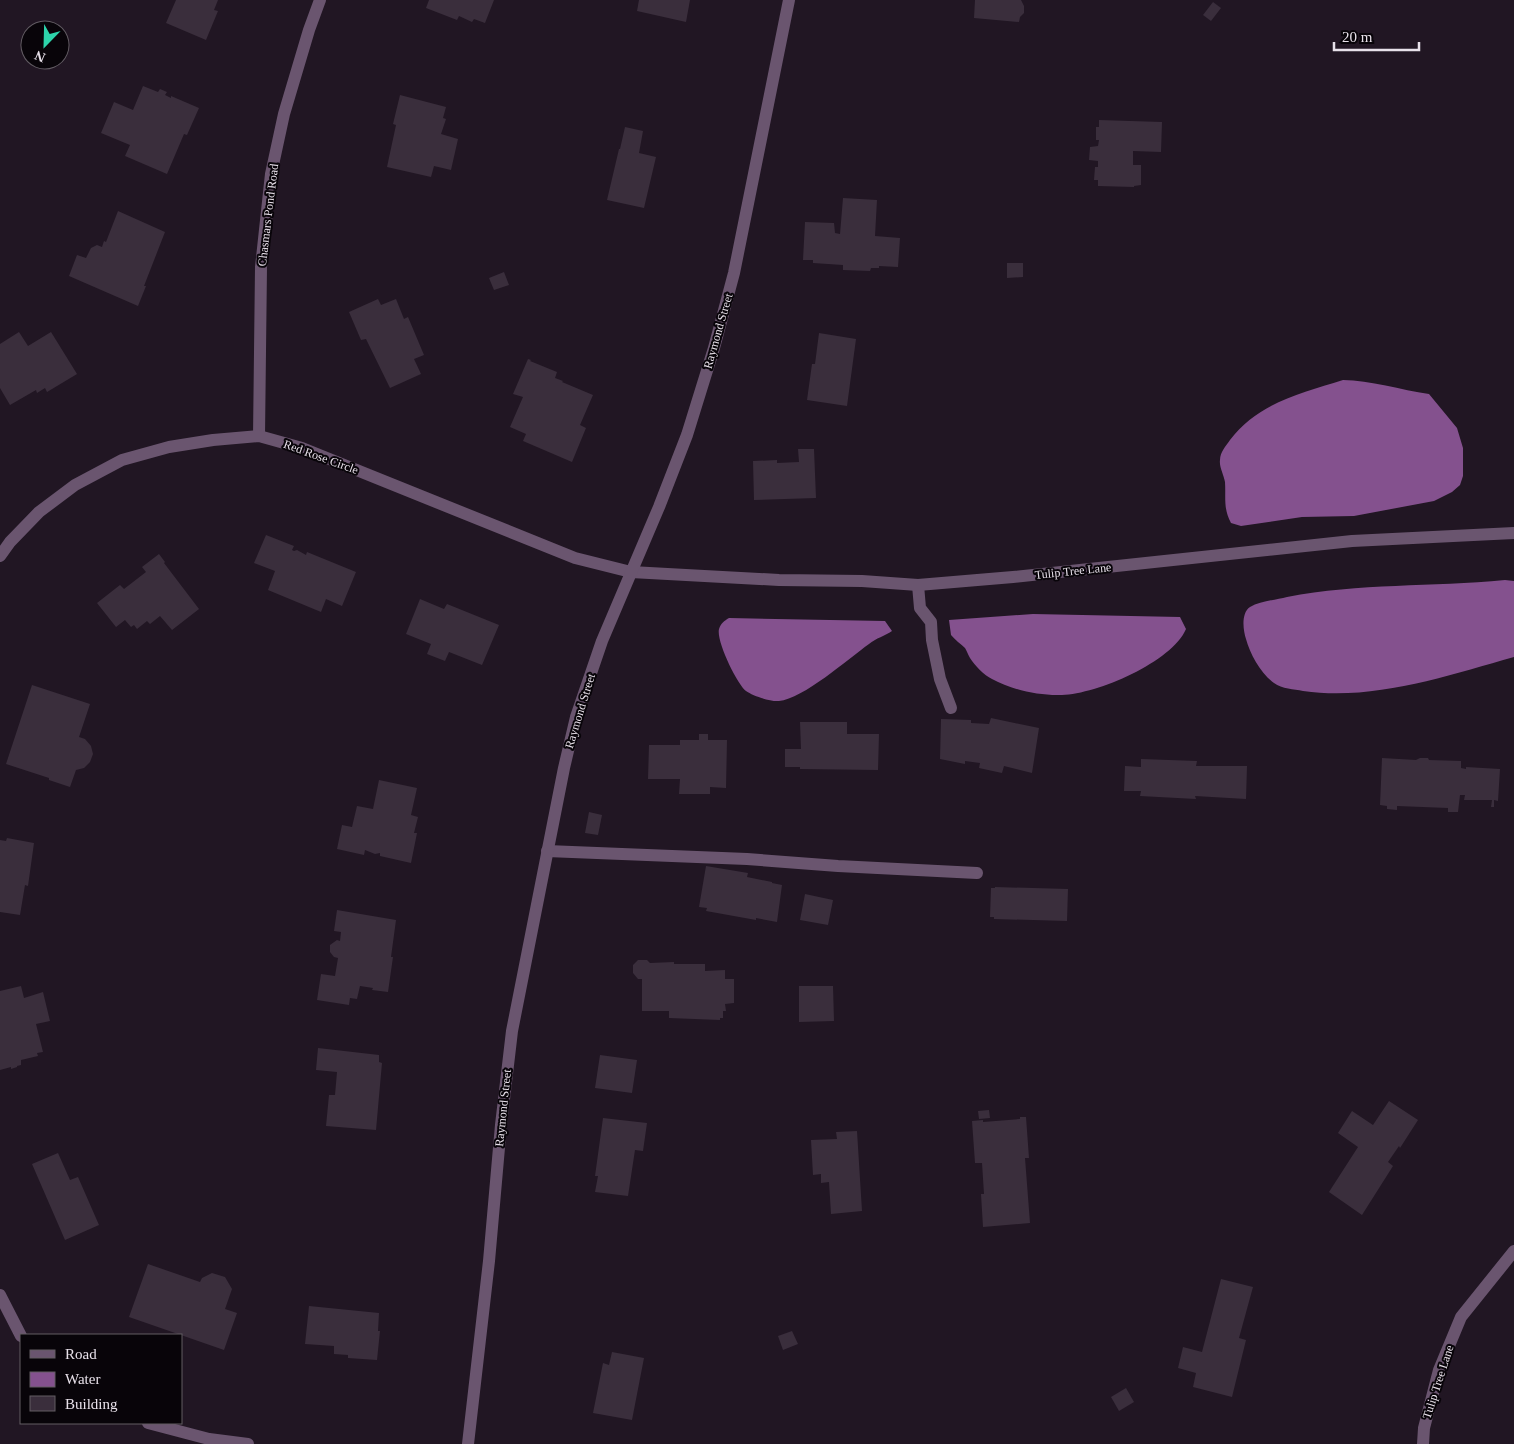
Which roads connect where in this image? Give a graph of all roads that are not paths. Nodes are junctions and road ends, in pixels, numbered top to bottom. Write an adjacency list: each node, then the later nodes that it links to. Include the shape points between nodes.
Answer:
1 (320, 0): 3 (street, Chasmars Pond Road, via 284,114 272,174 261,267)
2 (788, 0): 6 (street, Raymond Street, via 734,273 714,348 687,435)
3 (259, 436): 5 (street, Red Rose Circle, via 169,447 122,460 75,485 38,512); 6 (street, Red Rose Circle, via 302,448 575,558)
4 (1514, 533): 7 (street, Tulip Tree Lane, via 1352,541 1013,578)
5 (0, 556)
6 (631, 572): 7 (street, Tulip Tree Lane); 9 (street, Raymond Street, via 602,641 576,717)
7 (918, 585): 8 (street, via 920,608 930,622 940,679)
8 (951, 708)
9 (547, 851): 10 (street); 16 (street, Raymond Street, via 512,1031)
10 (977, 873)
11 (1514, 1251): 17 (street, Tulip Tree Lane, via 1460,1318 1440,1370 1424,1428)
12 (0, 1295): 13 (street)
13 (20, 1334)
14 (152, 1424): 15 (street, via 209,1439)
15 (248, 1444)
16 (468, 1444)
17 (1423, 1444)

